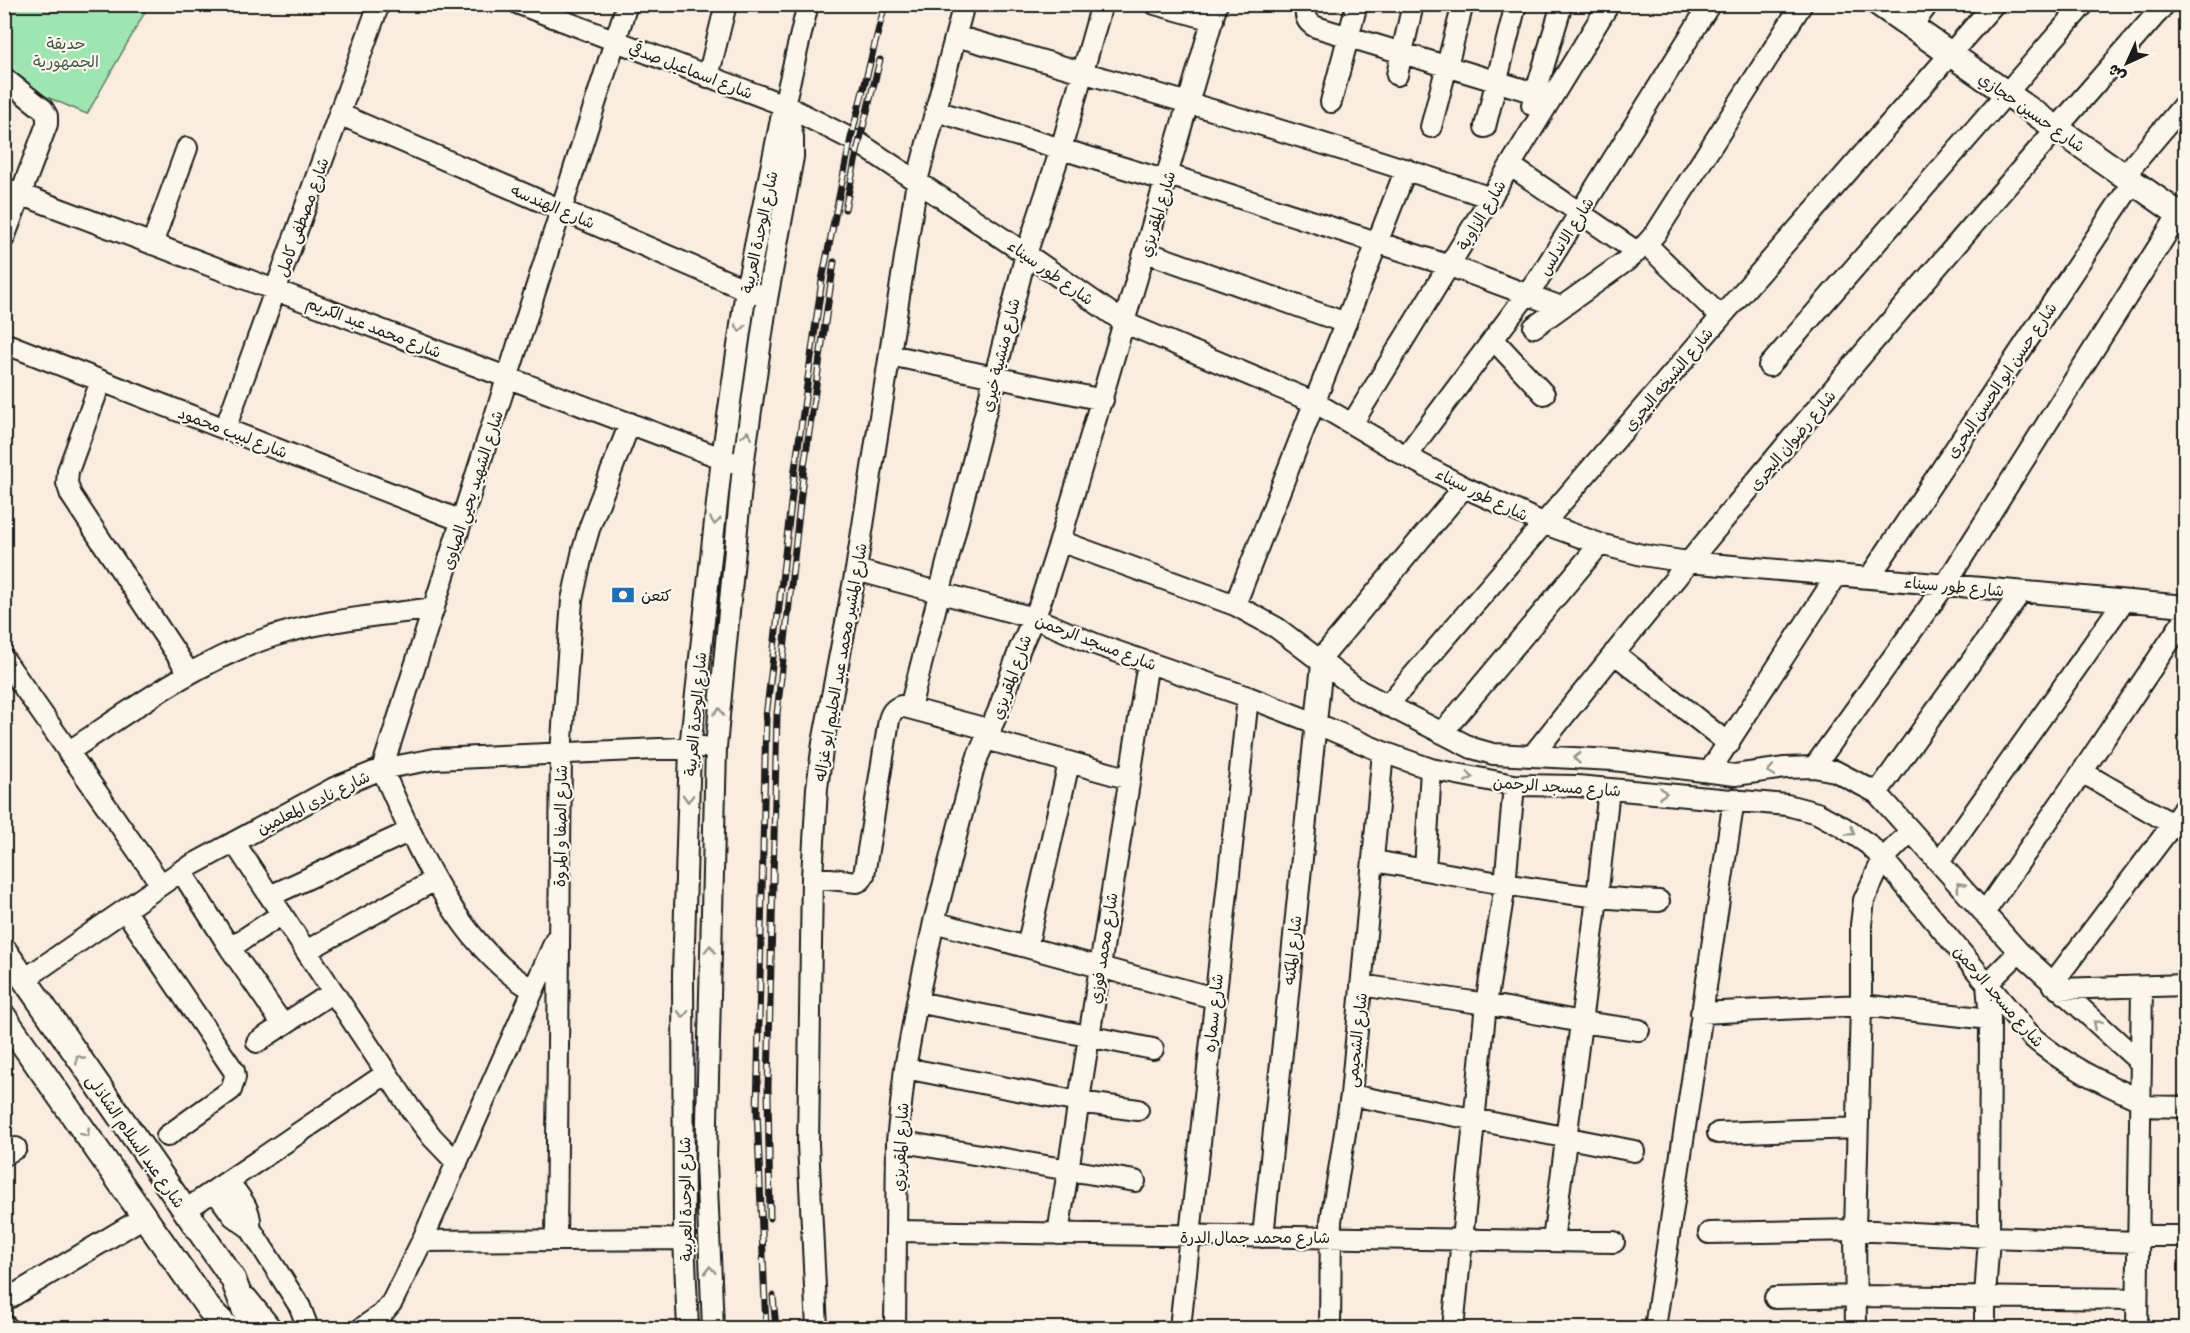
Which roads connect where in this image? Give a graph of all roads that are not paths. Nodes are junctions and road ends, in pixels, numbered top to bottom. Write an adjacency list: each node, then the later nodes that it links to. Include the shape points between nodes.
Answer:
1 (379, 4): 43 (street, شارع مصطفى كامل)
2 (519, 4): 27 (street, شارع اسماعيل صدقي)
3 (627, 4): 27 (street, شارع الشهيد يحيي الصاوى)
4 (726, 4): 33 (street)
5 (808, 4): 41 (street, شارع الوحدة العربية)
6 (964, 4): 25 (street, شارع المشير محمد عبد الحليم ابو غزاله)
7 (1102, 4): 31 (street, شارع منشية خيرى)
8 (1155, 4): 23 (street)
9 (1357, 4): 26 (street)
10 (1413, 4): 28 (street)
11 (1463, 4): 30 (street)
12 (1516, 4): 35 (street)
13 (1562, 4): 36 (street)
14 (1609, 4): 50 (street, شارع الزاوية)
15 (1710, 4): 58 (street, شارع الاندلس)
16 (1802, 4): 63 (street, via 1664,220)
17 (1879, 4): 24 (main road, شارع حسين حجازي)
18 (1928, 4): 24 (street)
19 (1994, 4): 29 (street, شارع الشيخه البحرى)
20 (2084, 4): 37 (street)
21 (2165, 4): 46 (street, شارع رضوان البحرى)
22 (1306, 8): 26 (street, via 1310,24)
23 (1215, 12): 40 (street, شارع المقريزي)
24 (1911, 27): 29 (main road, شارع حسين حجازي)
25 (956, 36): 31 (street); 42 (street, شارع المشير محمد عبد الحليم ابو غزاله)
26 (1349, 36): 28 (street); 38 (street)
27 (616, 41): 33 (street, شارع اسماعيل صدقي); 57 (street, شارع الشهيد يحيي الصاوى)
28 (1402, 53): 30 (street); 32 (street)
29 (1950, 54): 37 (main road, شارع حسين حجازي); 72 (street, شارع الشيخه البحرى)
30 (1447, 66): 35 (street); 44 (street)
31 (1082, 72): 40 (street); 49 (street, شارع منشية خيرى)
32 (1397, 75)
33 (708, 77): 41 (street, شارع اسماعيل صدقي)
34 (4, 78): 55 (street, via 47,116 45,132)
35 (1496, 81): 36 (street); 45 (street)
36 (1535, 93): 50 (street)
37 (2006, 93): 46 (main road, شارع حسين حجازي); 79 (street)
38 (1332, 102)
39 (2186, 102): 53 (street, شارع حسن ابو الحسن البحرى)
40 (1190, 103): 51 (street); 52 (street, شارع المقريزي)
41 (784, 105): 47 (street, شارع اسماعيل صدقي); 68 (street, شارع الوحدة العربية); 70 (street, شارع الوحدة العربية, via 793,137 793,157)
42 (936, 111): 49 (street); 54 (street, شارع المشير محمد عبد الحليم ابو غزاله)
43 (339, 114): 57 (street, شارع الهندسه); 67 (street, شارع مصطفى كامل)
44 (1431, 127)
45 (1485, 127)
46 (2056, 129): 53 (main road, شارع حسين حجازي); 97 (street, شارع رضوان البحرى)
47 (859, 143): 54 (street, شارع طور سيناء)
48 (187, 148): 62 (street)
49 (1061, 149): 52 (street); 65 (street, شارع منشية خيرى)
50 (1513, 162): 56 (street, شارع الزاوية); 58 (street)
51 (1406, 170): 56 (street); 61 (street)
52 (1168, 178): 61 (street); 64 (street, شارع المقريزي)
53 (2128, 179): 59 (main road, شارع حسين حجازي); 100 (street, شارع حسن ابو الحسن البحرى)
54 (917, 181): 65 (street, شارع طور سيناء); 78 (street, شارع المشير محمد عبد الحليم ابو غزاله)
55 (13, 192): 60 (street); 62 (street, شارع محمد عبد الكريم)
56 (1491, 198): 66 (street, شارع الزاوية)
57 (562, 210): 68 (street, شارع الهندسه); 81 (street, شارع الشهيد يحيي الصاوى)
58 (1580, 214): 63 (street); 69 (street, شارع الاندلس)
59 (2182, 217): 101 (street)
60 (4, 238)
61 (1377, 243): 66 (street); 73 (street)
62 (152, 244): 67 (street, شارع محمد عبد الكريم)
63 (1642, 248): 71 (street); 72 (street)
64 (1146, 252): 73 (street); 74 (street, شارع المقريزي)
65 (1026, 254): 74 (street, شارع طور سيناء); 80 (street, شارع منشية خيرى)
66 (1450, 266): 69 (street); 87 (street, شارع الزاوية)
67 (275, 290): 81 (street, شارع محمد عبد الكريم); 88 (street, شارع مصطفى كامل)
68 (746, 290): 70 (street, شارع الهندسه); 90 (street, شارع الوحدة العربية, one-way to 90)
69 (1528, 294): 71 (street); 76 (street, شارع الاندلس)
70 (767, 299): 91 (street, شارع الوحدة العربية, one-way to 70)
71 (1561, 307): 75 (street)
72 (1721, 317): 94 (street, شارع الشيخه البحرى)
73 (1346, 322): 85 (street)
74 (1125, 323): 84 (street, شارع المقريزي); 85 (street, شارع طور سيناء)
75 (1534, 327)
76 (1493, 339): 83 (street); 89 (street, شارع الاندلس)
77 (4, 343): 82 (street, شارع لبيب محمود)
78 (890, 355): 80 (street); 98 (street, شارع المشير محمد عبد الحليم ابو غزاله)
79 (1769, 366)
80 (995, 377): 84 (street); 102 (street, شارع منشية خيرى)
81 (508, 378): 86 (street, شارع محمد عبد الكريم); 93 (street, شارع الشهيد يحيي الصاوى)
82 (101, 381): 88 (street, شارع لبيب محمود); 114 (street, via 67,483 71,495)
83 (1544, 394)
84 (1102, 400): 95 (street, شارع المقريزي)
85 (1316, 403): 87 (street, شارع طور سيناء); 105 (street)
86 (630, 423): 90 (street, شارع محمد عبد الكريم); 126 (street, شارع الصفا و المروة, via 590,526 577,575)
87 (1352, 424): 89 (street, شارع طور سيناء)
88 (225, 429): 93 (street, شارع لبيب محمود)
89 (1407, 456): 92 (street, شارع طور سيناء)
90 (722, 458): 91 (street, شارع محمد عبد الكريم); 123 (street, شارع الوحدة العربية, one-way to 123)
91 (743, 466): 122 (street, شارع الوحدة العربية, one-way to 91)
92 (1464, 487): 94 (street, شارع طور سيناء); 113 (street)
93 (462, 521): 107 (street, شارع الشهيد يحيي الصاوى)
94 (1545, 524): 96 (street, شارع طور سيناء); 116 (street, شارع الشيخه البحرى)
95 (1060, 541): 105 (street, شارع مسجد الرحمن); 109 (street, شارع المقريزي)
96 (1600, 544): 97 (street, شارع طور سيناء); 119 (street)
97 (1688, 562): 99 (street, شارع طور سيناء); 110 (street, شارع رضوان البحرى)
98 (856, 570): 102 (street, شارع مسجد الرحمن); 149 (street, شارع المشير محمد عبد الحليم ابو غزاله, via 823,743)
99 (1837, 575): 100 (street, شارع طور سيناء); 121 (street)
100 (1869, 578): 101 (street, شارع طور سيناء)
101 (1945, 585): 103 (street, شارع طور سيناء); 129 (street)
102 (940, 591): 109 (street, شارع مسجد الرحمن); 117 (street, شارع منشية خيرى)
103 (2021, 592): 104 (street, شارع طور سيناء); 137 (street)
104 (2123, 602): 106 (street, شارع طور سيناء); 146 (street)
105 (1235, 606): 113 (street, شارع مسجد الرحمن, via 1277,628)
106 (2186, 606)
107 (434, 608): 114 (street, via 302,628 263,639); 130 (street, شارع الشهيد يحيي الصاوى)
108 (2186, 617): 133 (street)
109 (1034, 618): 112 (street, شارع مسجد الرحمن); 120 (street, شارع المقريزي)
110 (1614, 653): 121 (street); 127 (street, شارع رضوان البحرى)
111 (4, 659): 124 (street)
112 (1148, 662): 115 (street, شارع مسجد الرحمن); 134 (street, شارع محمد فوزي)
113 (1320, 662): 116 (street, شارع مسجد الرحمن); 118 (street, شارع المكنه)
114 (189, 673): 124 (street)
115 (1248, 697): 118 (street, شارع مسجد الرحمن); 177 (street, شارع سماره)
116 (1387, 706): 119 (street, شارع مسجد الرحمن)
117 (910, 708): 120 (street); 149 (street, via 901,706 891,713 864,875 857,882)
118 (1315, 723): 125 (street, شارع مسجد الرحمن); 217 (street, شارع المكنه)
119 (1442, 733): 127 (street, شارع مسجد الرحمن, via 1483,751)
120 (988, 735): 128 (street); 159 (street, شارع المقريزي, via 972,774)
121 (1729, 744): 132 (street)
122 (716, 747): 123 (street, شارع نادى المعلمين); 168 (street, شارع الوحدة العربية, one-way to 122)
123 (690, 748): 126 (street, شارع نادى المعلمين); 167 (street, شارع الوحدة العربية, one-way to 167)
124 (68, 752): 151 (street)
125 (1383, 752): 131 (street, شارع مسجد الرحمن); 145 (street, شارع الشحيمى)
126 (561, 754): 130 (street, شارع نادى المعلمين, via 435,759); 160 (street, شارع الصفا و المروة)
127 (1532, 756): 132 (street, شارع مسجد الرحمن, one-way to 127, via 1614,760)
128 (1070, 763): 134 (street); 161 (street)
129 (1814, 767): 132 (street, شارع مسجد الرحمن, one-way to 132, via 1735,775); 137 (street, شارع مسجد الرحمن, via 1835,771)
130 (382, 769): 141 (street); 143 (street, شارع نادى المعلمين, via 334,788)
131 (1431, 769): 135 (street, شارع مسجد الرحمن, one-way to 135); 147 (street)
132 (1709, 772)
133 (2082, 772): 140 (street); 156 (street)
134 (1130, 779): 166 (street, شارع محمد فوزي)
135 (1514, 785): 136 (street, شارع مسجد الرحمن); 152 (street)
136 (1609, 789): 138 (street, شارع مسجد الرحمن, one-way to 138); 154 (street)
137 (1877, 793): 142 (street, شارع مسجد الرحمن)
138 (1734, 799): 144 (street, شارع مسجد الرحمن, one-way to 144, via 1817,813 1868,844); 181 (street)
139 (2186, 805): 140 (street)
140 (2180, 828): 173 (street)
141 (410, 831): 150 (street); 153 (street)
142 (1911, 831): 144 (street); 146 (street, شارع مسجد الرحمن)
143 (234, 842): 148 (street, شارع نادى المعلمين); 153 (street)
144 (1883, 859): 170 (street, شارع مسجد الرحمن); 180 (street, via 1864,900)
145 (1374, 861): 147 (street); 171 (street, شارع الشحيمى)
146 (1939, 862): 156 (street, شارع مسجد الرحمن, one-way to 146)
147 (1425, 870): 152 (street)
148 (185, 875): 151 (street, شارع نادى المعلمين); 158 (street); 162 (street)
149 (812, 877): 241 (street, شارع المشير محمد عبد الحليم ابو غزاله, via 808,1144)
150 (435, 880): 164 (street); 175 (street, via 490,958)
151 (160, 884): 169 (street, شارع نادى المعلمين)
152 (1505, 885): 154 (street); 179 (street)
153 (270, 896): 157 (street)
154 (1597, 898): 155 (street); 184 (street)
155 (1659, 901)
156 (1984, 913): 165 (street, شارع مسجد الرحمن)
157 (282, 914): 162 (street); 164 (street)
158 (131, 919): 169 (street); 201 (street, via 235,1077 231,1089)
159 (934, 922): 161 (street); 178 (street, شارع المقريزي)
160 (559, 931): 175 (street); 220 (street, شارع الصفا و المروة)
161 (1027, 947): 166 (street)
162 (230, 948): 185 (street)
163 (4, 950): 169 (main road, شارع عبد السلام الشاذلى)
164 (306, 951): 176 (street)
165 (2019, 952): 170 (street); 173 (street, شارع مسجد الرحمن)
166 (1100, 967): 177 (street); 187 (street, شارع محمد فوزي)
167 (683, 974): 168 (street); 221 (street, شارع الوحدة العربية, one-way to 221)
168 (709, 976): 240 (street, شارع الوحدة العربية, one-way to 168, via 706,1162)
169 (28, 983): 209 (main road, شارع عبد السلام الشاذلى, one-way to 169)
170 (1986, 984): 183 (street); 195 (street, شارع مسجد الرحمن, via 2052,1054)
171 (1361, 985): 179 (street); 193 (street, شارع الشحيمى)
172 (2186, 985): 174 (street)
173 (2055, 987): 174 (street); 190 (street, شارع مسجد الرحمن, one-way to 173)
174 (2142, 987): 190 (street)
175 (533, 990): 205 (street)
176 (333, 992): 185 (street); 192 (street)
177 (1215, 999): 216 (street, شارع سماره)
178 (917, 1002): 187 (street); 191 (street, شارع المقريزي)
179 (1486, 1004): 184 (street); 198 (street)
180 (1861, 1005): 181 (street); 183 (street); 199 (street)
181 (1701, 1013): 246 (street)
182 (4, 1017): 210 (main road, one-way to 210)
183 (1990, 1019): 218 (street)
184 (1581, 1022): 186 (street); 202 (street)
185 (283, 1025): 188 (street)
186 (1639, 1030)
187 (1089, 1036): 189 (street); 194 (street, شارع محمد فوزي)
188 (257, 1042)
189 (1153, 1049)
190 (2141, 1063): 195 (street)
191 (905, 1068): 194 (street); 203 (street, شارع المقريزي)
192 (387, 1073): 205 (street, via 432,1137); 208 (street)
193 (1351, 1095): 198 (street); 219 (street, شارع الشحيمى)
194 (1079, 1102): 197 (street); 206 (street, شارع محمد فوزي)
195 (2140, 1103): 196 (street); 222 (street)
196 (2186, 1107)
197 (1138, 1110)
198 (1475, 1119): 202 (street); 223 (street)
199 (1857, 1128): 200 (street); 211 (street)
200 (1718, 1132)
201 (167, 1136)
202 (1566, 1137): 204 (street); 225 (street)
203 (897, 1141): 206 (street); 212 (street, شارع المقريزي)
204 (1634, 1150)
205 (457, 1163): 224 (street)
206 (1068, 1171): 207 (street); 214 (street, شارع محمد فوزي)
207 (1135, 1181)
208 (222, 1186): 209 (street); 237 (street, via 247,1207 250,1227 300,1307)
209 (184, 1211): 234 (main road, شارع عبد السلام الشاذلى, via 233,1279 245,1311)
210 (144, 1217): 231 (street); 232 (main road)
211 (1855, 1230): 213 (street); 218 (street); 227 (street)
212 (896, 1231): 214 (street, شارع محمد جمال الدرة); 242 (street, شارع المقريزي)
213 (1709, 1233)
214 (1058, 1234): 216 (street, شارع محمد جمال الدرة)
215 (2186, 1236): 222 (street)
216 (1190, 1237): 217 (street, شارع محمد جمال الدرة); 243 (street, شارع سماره)
217 (1263, 1237): 219 (street, شارع محمد جمال الدرة)
218 (1989, 1237): 222 (street); 228 (street)
219 (1330, 1238): 223 (street, شارع محمد جمال الدرة); 244 (street, شارع الشحيمى)
220 (556, 1239): 221 (street); 224 (street)
221 (684, 1239): 239 (street, شارع الوحدة العربية)
222 (2138, 1239): 230 (street)
223 (1462, 1240): 225 (street, شارع محمد جمال الدرة); 245 (street)
224 (422, 1241): 238 (street, via 392,1302)
225 (1553, 1241): 226 (street, شارع محمد جمال الدرة)
226 (1614, 1242)
227 (1856, 1296): 228 (street); 229 (street); 247 (street)
228 (1985, 1297): 230 (street); 248 (street)
229 (1775, 1298)
230 (2137, 1299): 249 (street)
231 (4, 1301)
232 (214, 1319): 236 (main road)
233 (4, 1324): 235 (street)
234 (268, 1328)
235 (8, 1329)
236 (228, 1329)
237 (308, 1329)
238 (362, 1329)
239 (688, 1329)
240 (713, 1329)
241 (817, 1329)
242 (895, 1329)
243 (1180, 1329)
244 (1330, 1329)
245 (1454, 1329)
246 (1655, 1329)
247 (1856, 1329)
248 (1985, 1329)
249 (2137, 1329)

